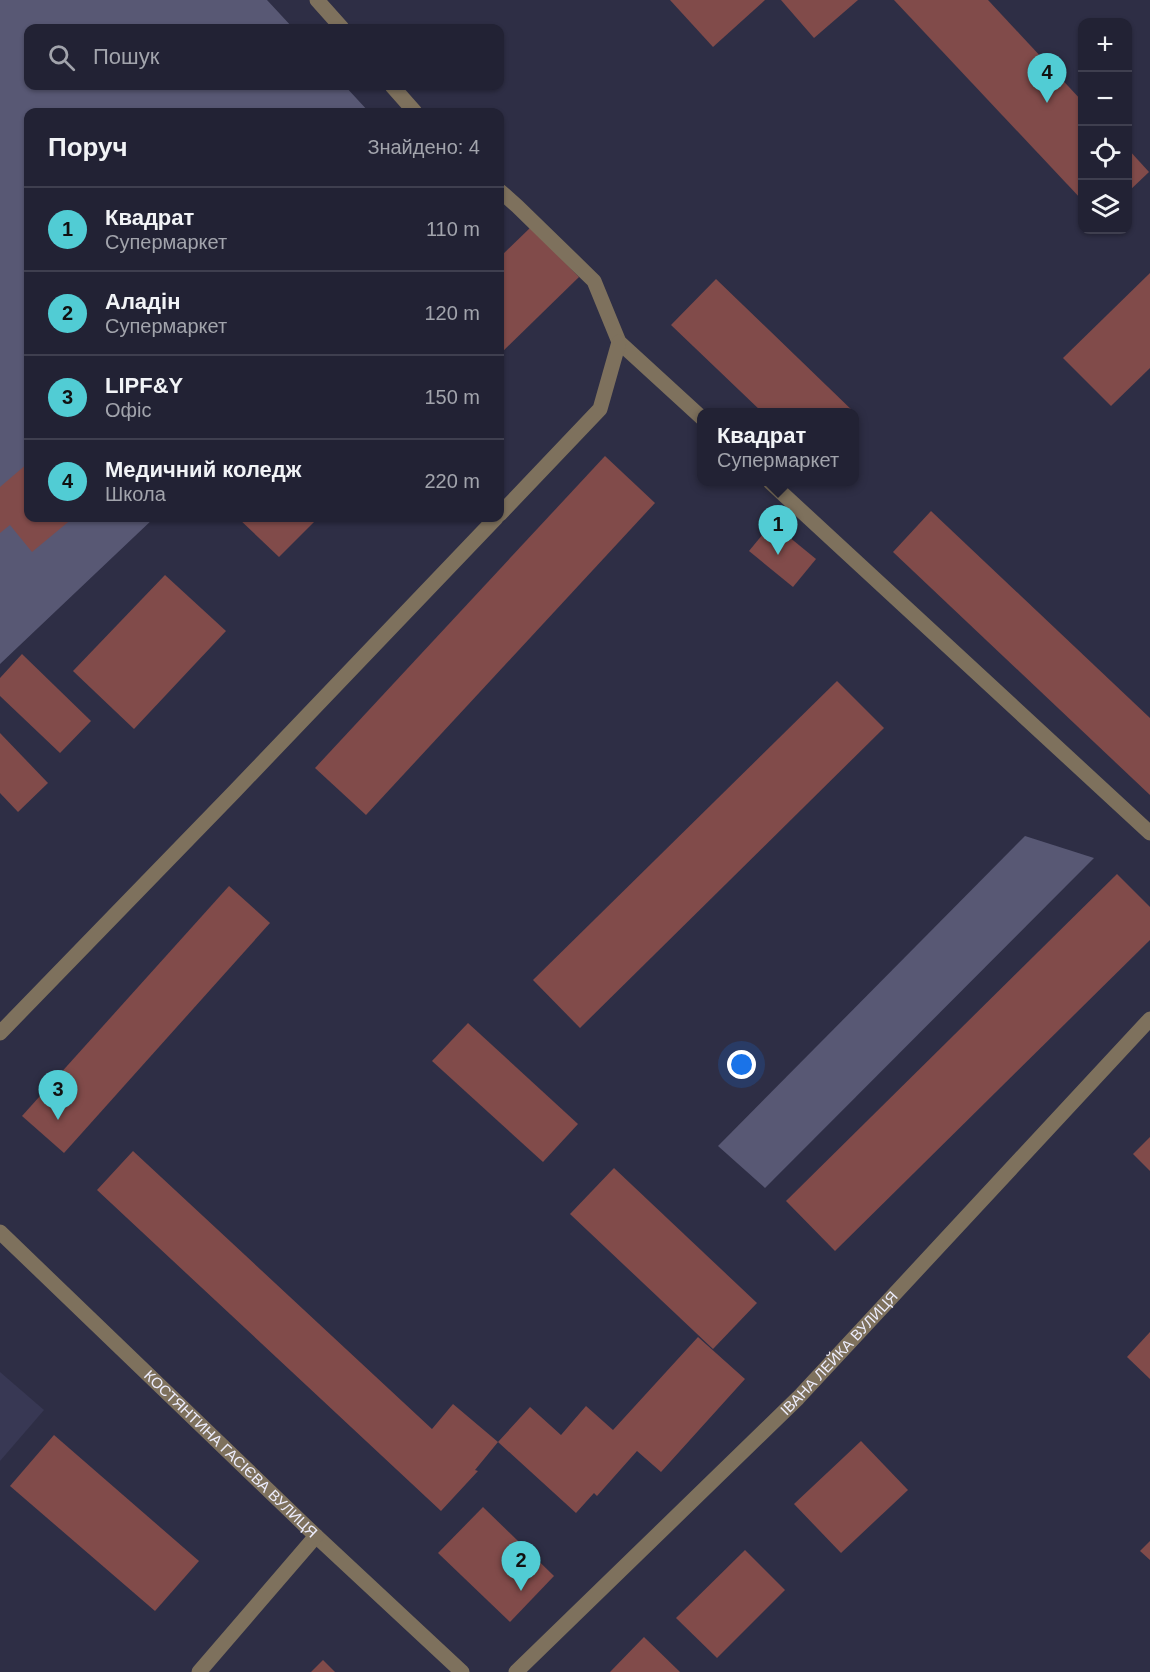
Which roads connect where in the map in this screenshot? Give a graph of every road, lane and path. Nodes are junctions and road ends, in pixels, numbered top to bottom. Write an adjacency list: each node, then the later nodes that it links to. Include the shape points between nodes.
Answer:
1 (317, 0): 2 (street)
2 (338, 24)
3 (396, 90): 4 (street)
4 (412, 108)
5 (504, 194): 6 (street, via 594,281)
6 (619, 342): 7 (street); 9 (street, via 600,409)
7 (697, 413)
8 (774, 486): 11 (street)
9 (504, 510)
10 (492, 522): 13 (street)
11 (1150, 833)
12 (1150, 1019): 18 (street, ІВАНА ЛЕЙКА ВУЛИЦЯ, via 798,1398)
13 (0, 1033)
14 (0, 1232): 15 (street, КОСТЯНТИНА ГАСІЄВА ВУЛИЦЯ)
15 (316, 1536): 16 (street); 17 (street, КОСТЯНТИНА ГАСІЄВА ВУЛИЦЯ)
16 (200, 1672)
17 (462, 1672)
18 (516, 1672)

